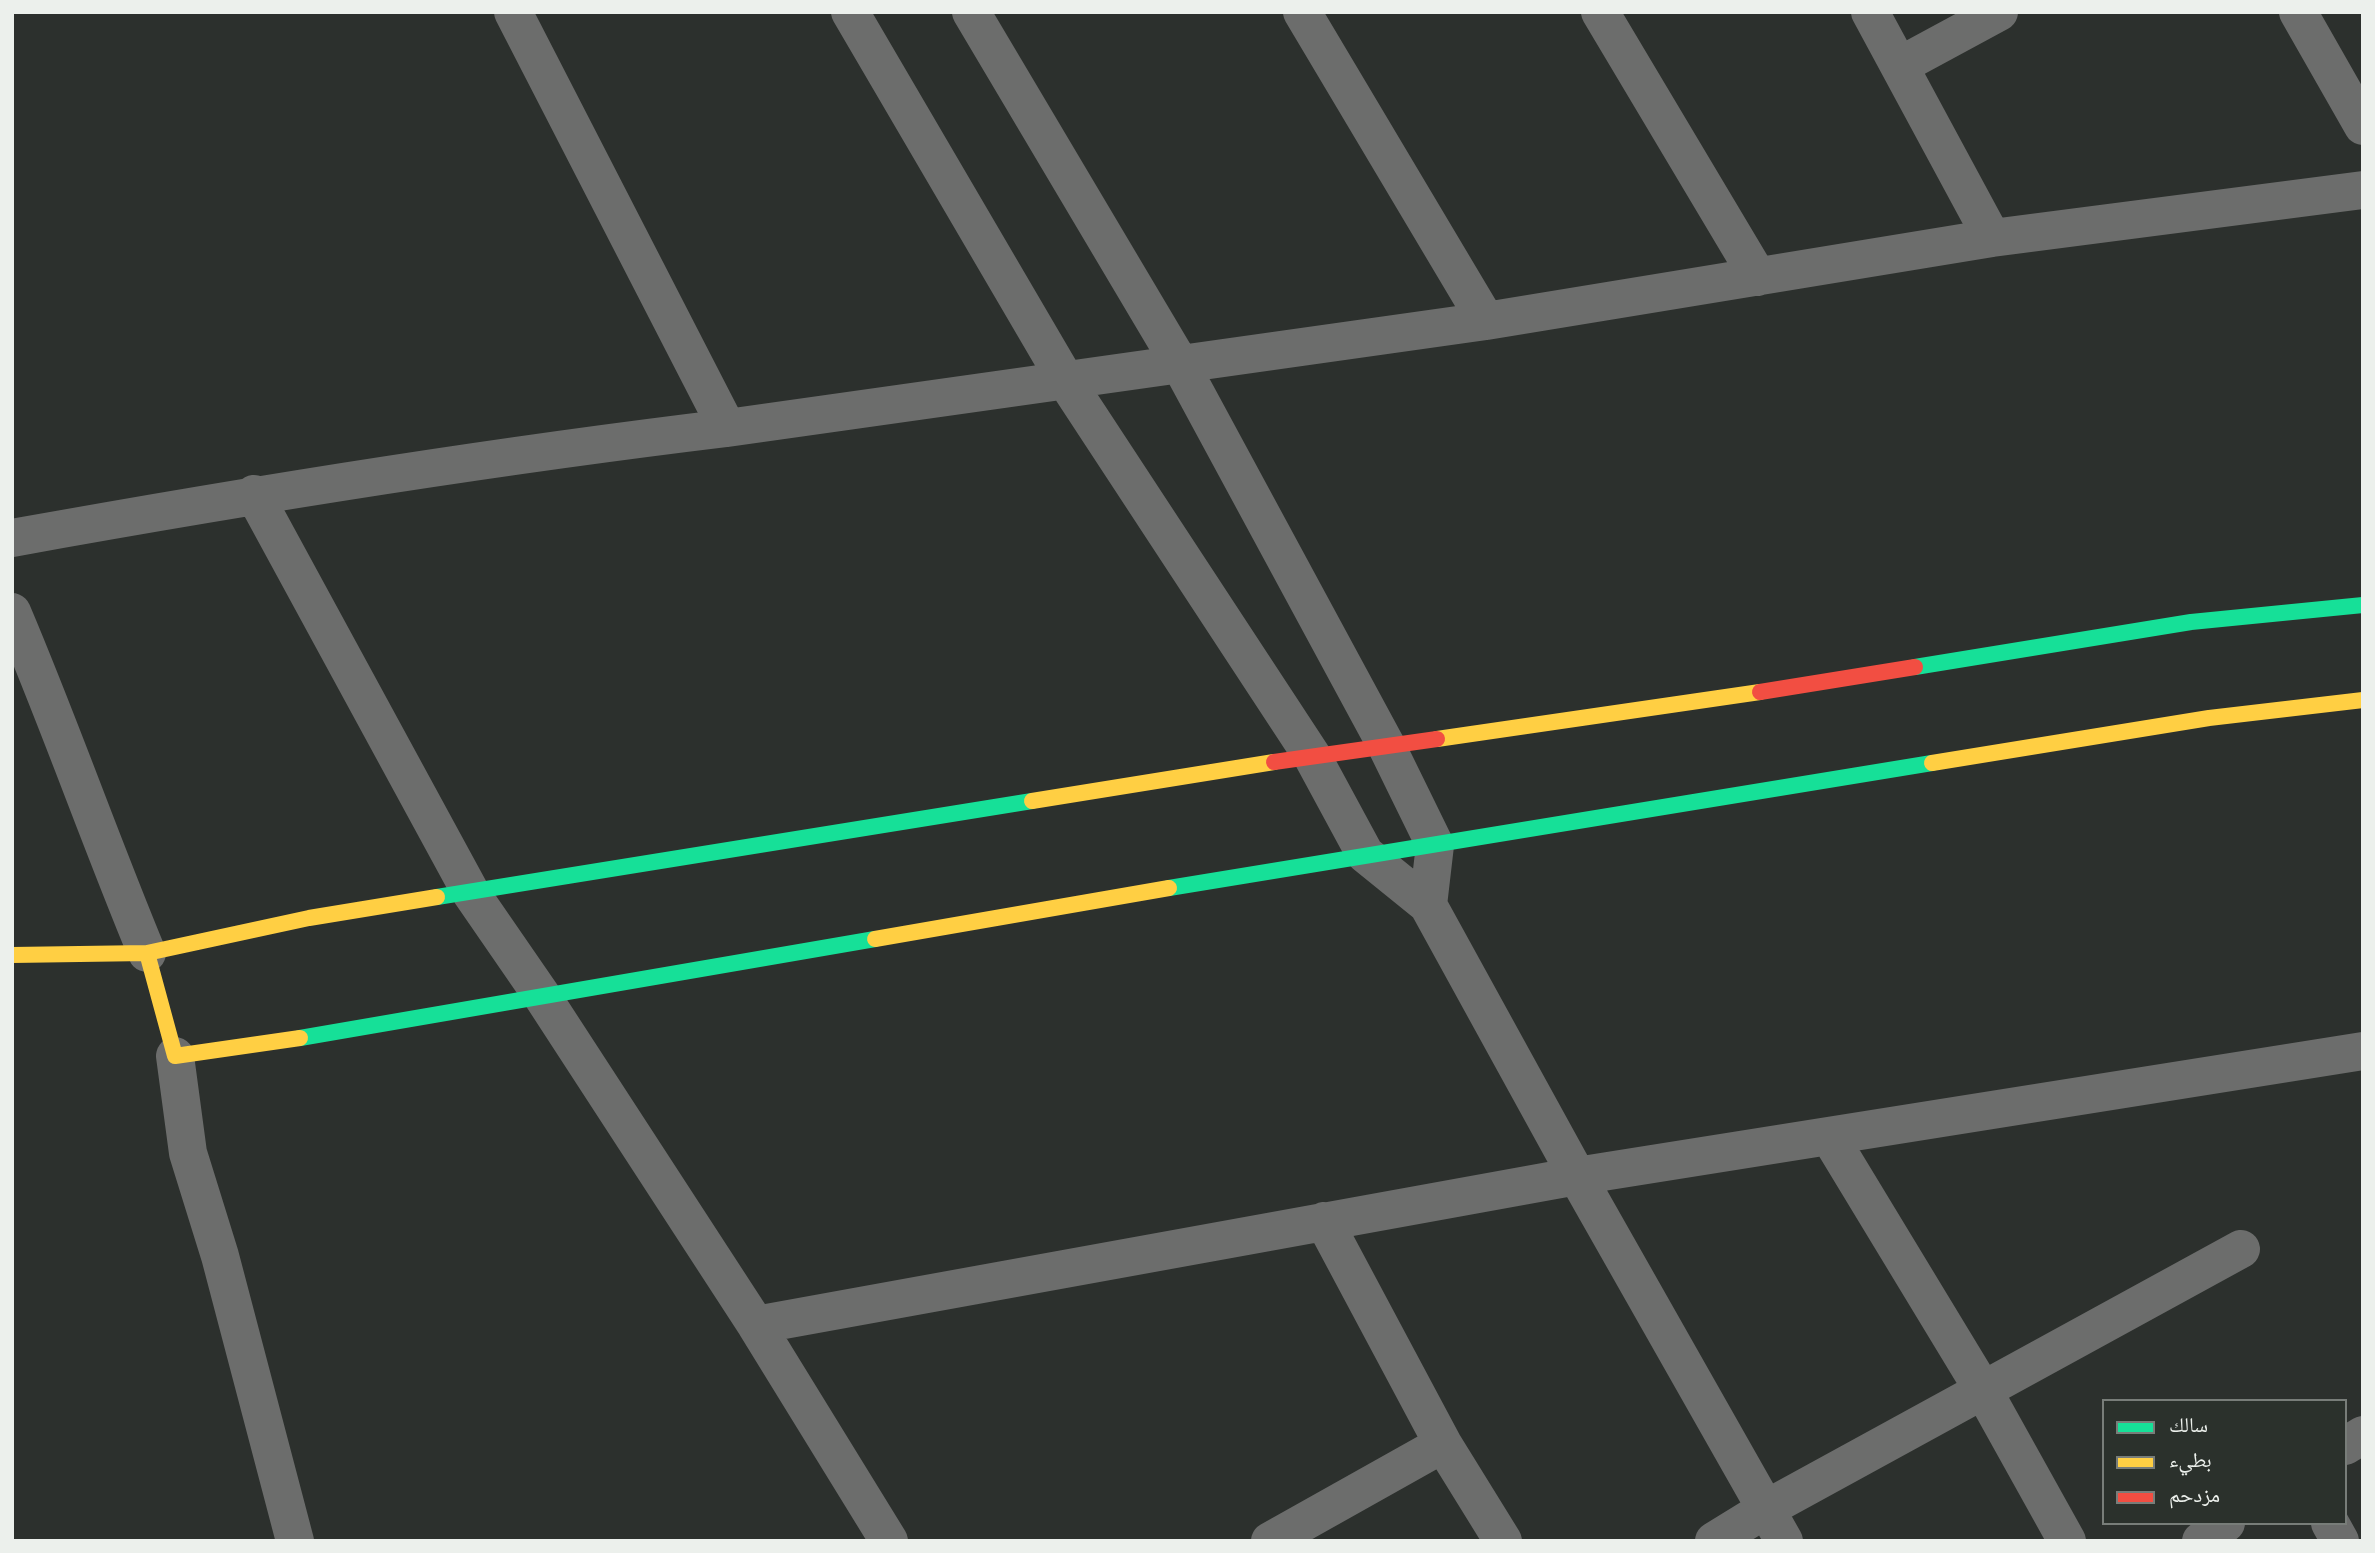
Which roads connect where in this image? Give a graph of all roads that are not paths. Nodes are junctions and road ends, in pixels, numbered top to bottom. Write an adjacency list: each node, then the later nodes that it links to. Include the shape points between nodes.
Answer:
1 (513, 12): 17 (street)
2 (850, 12): 16 (street)
3 (971, 12): 15 (street)
4 (1302, 12): 14 (street)
5 (1600, 12): 13 (street)
6 (1870, 12): 9 (street)
7 (1999, 12): 9 (street)
8 (2298, 12): 10 (street)
9 (1900, 65): 12 (street)
10 (2363, 126)
11 (2363, 190): 12 (street)
12 (1992, 238): 13 (street)
13 (1758, 277): 14 (street)
14 (1486, 321): 15 (street)
15 (1180, 364): 16 (street); 23 (street)
16 (1066, 381): 17 (street); 24 (street)
17 (727, 428): 18 (street, via 508,455)
18 (254, 494): 19 (street); 27 (street)
19 (12, 538)
20 (2363, 605): 23 (street, via 2191,622 1694,703)
21 (12, 612): 29 (street)
22 (2363, 700): 25 (street, via 2209,718)
23 (1386, 745): 24 (street); 25 (street)
24 (1312, 756): 26 (street); 27 (street)
25 (1435, 845): 26 (street); 28 (street)
26 (1365, 855): 28 (street); 31 (street)
27 (471, 893): 29 (street, via 309,918); 31 (street)
28 (1428, 905): 35 (street)
29 (147, 953): 30 (street); 33 (street)
30 (12, 955)
31 (542, 996): 33 (street); 38 (street)
32 (2363, 1051): 34 (street)
33 (175, 1056): 47 (street, via 188,1153)
34 (1829, 1136): 35 (street); 39 (street)
35 (1577, 1176): 36 (street); 43 (street)
36 (1324, 1221): 38 (street); 41 (street)
37 (2241, 1249): 39 (street)
38 (756, 1325): 46 (street)
39 (1983, 1391): 43 (street); 51 (street)
40 (2363, 1436): 42 (street)
41 (1443, 1444): 48 (street); 49 (street)
42 (2347, 1445)
43 (1775, 1525): 50 (street)
44 (2224, 1525): 52 (street)
45 (2331, 1525): 53 (street)
46 (888, 1540)
47 (295, 1541)
48 (1270, 1541)
49 (1503, 1541)
50 (1714, 1541)
51 (2067, 1541)
52 (2201, 1541)
53 (2340, 1541)

